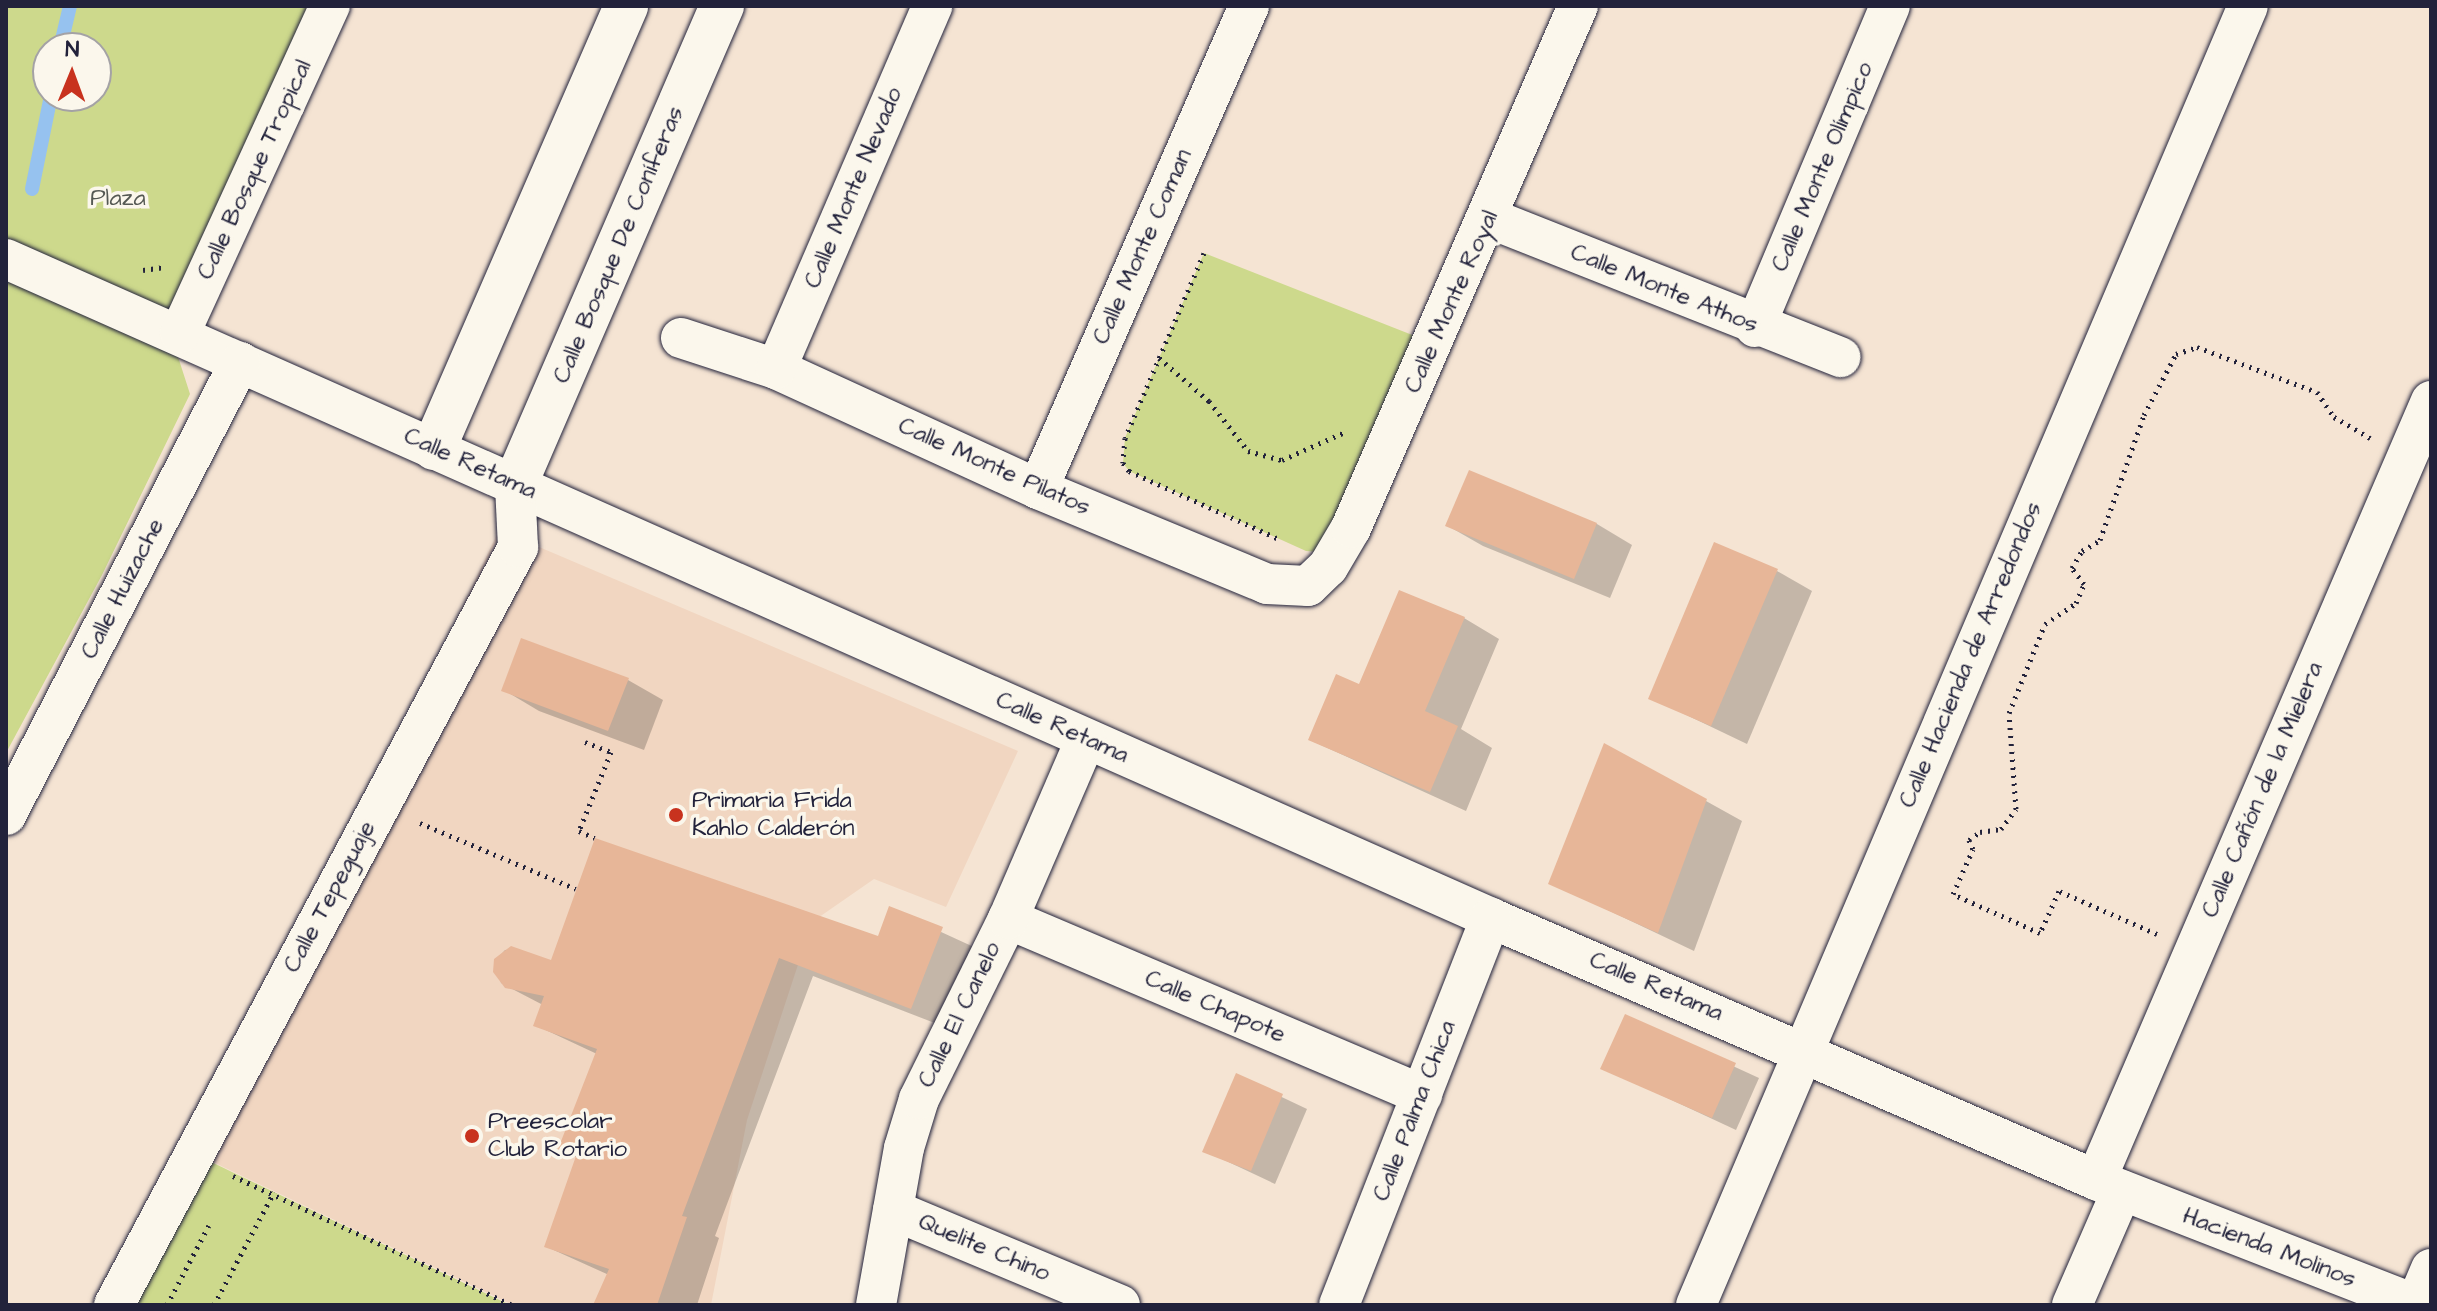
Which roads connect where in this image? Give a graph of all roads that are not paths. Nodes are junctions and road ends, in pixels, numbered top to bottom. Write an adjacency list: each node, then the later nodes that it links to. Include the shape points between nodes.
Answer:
1 (330, 6): 12 (street, Calle Bosque Tropical)
2 (626, 6): 18 (street)
3 (722, 6): 19 (street, Calle Bosque De Coníferas)
4 (932, 6): 16 (street, Calle Monte Nevado)
5 (1249, 6): 20 (street, Calle Monte Coman)
6 (1578, 6): 9 (street, Calle Monte Royal)
7 (1890, 6): 11 (street, Calle Monte Olímpico)
8 (2248, 6): 26 (street, Calle Hacienda de Arredondos, via 1837,967)
9 (1489, 218): 11 (street, Calle Monte Athos); 21 (street, Calle Monte Royal, via 1351,528 1328,567)
10 (6, 259): 12 (street, Calle Retama)
11 (1755, 327): 14 (street, Calle Monte Athos)
12 (180, 333): 15 (street, Calle Retama)
13 (681, 338): 16 (street, Calle Monte Pilatos)
14 (1840, 357)
15 (240, 362): 18 (street, Calle Retama); 23 (street, Calle Huizache)
16 (776, 369): 20 (street, Calle Monte Pilatos)
17 (2431, 401): 28 (street, Calle Cañón de la Mielera)
18 (434, 448): 19 (street, Calle Retama)
19 (515, 485): 22 (street, Calle Retama); 31 (street, Calle Tepeguaje, via 518,547)
20 (1038, 489): 21 (street, Calle Monte Pilatos, via 1267,584)
21 (1308, 586)
22 (1086, 739): 24 (street, Calle Retama); 25 (street, Calle El Canelo)
23 (6, 815)
24 (1491, 918): 26 (street, Calle Retama); 27 (street, Calle Palma Chica)
25 (1008, 919): 27 (street, Calle Chapote); 29 (street, Calle El Canelo, via 919,1099)
26 (1807, 1052): 28 (street, Calle Retama); 35 (street, Calle Hacienda de Arredondos)
27 (1422, 1095): 34 (street, Calle Palma Chica)
28 (2109, 1185): 36 (street, Calle Cañón de la Mielera); 37 (street, Hacienda Molinos)
29 (893, 1210): 32 (street, Calle El Canelo); 33 (street, Quelite Chino)
30 (2431, 1269): 37 (street)
31 (114, 1305)
32 (876, 1305)
33 (1120, 1305)
34 (1339, 1305)
35 (1696, 1305)
36 (2072, 1305)
37 (2416, 1305)

